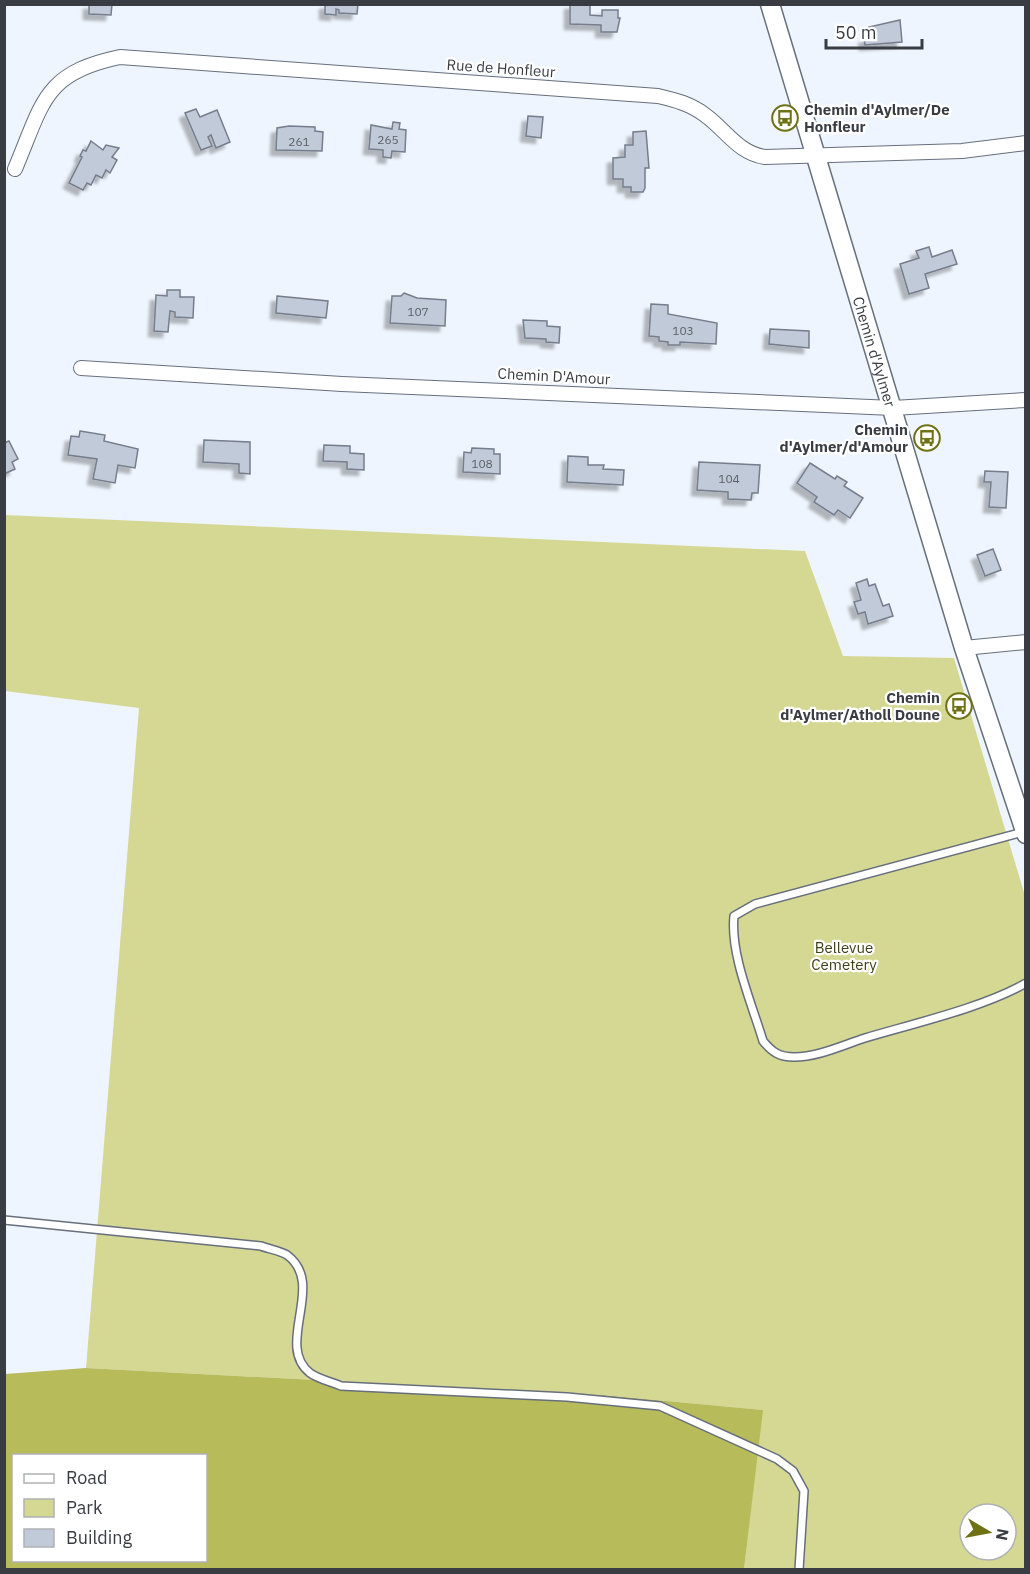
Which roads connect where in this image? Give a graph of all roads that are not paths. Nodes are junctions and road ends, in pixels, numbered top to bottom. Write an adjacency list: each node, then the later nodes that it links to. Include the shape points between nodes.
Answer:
1 (770, 4): 3 (main road, Chemin d'Aylmer)
2 (1026, 143): 3 (street, Rue de Honfleur, via 962,151)
3 (818, 156): 4 (street, Rue de Honfleur, via 755,156 742,150 706,115 658,96 120,57 76,69 57,83); 7 (main road, Chemin d'Aylmer)
4 (15, 169)
5 (81, 368): 7 (street, Chemin D'Amour, via 342,384)
6 (1026, 400): 7 (street, Chemin D'Amour)
7 (893, 408): 9 (main road, Chemin d'Aylmer)
8 (1026, 642): 9 (street)
9 (964, 648): 10 (main road, Chemin d'Aylmer)
10 (1025, 833): 11 (lane, via 755,904 734,916 733,928 763,1041 772,1052 782,1056 812,1054)
11 (1026, 983)
12 (4, 1220): 13 (lane, via 261,1246 287,1255 301,1270 304,1295 296,1330 301,1359 310,1373 341,1386 567,1397 660,1406 695,1421 777,1459 793,1471 804,1491)
13 (799, 1569)

